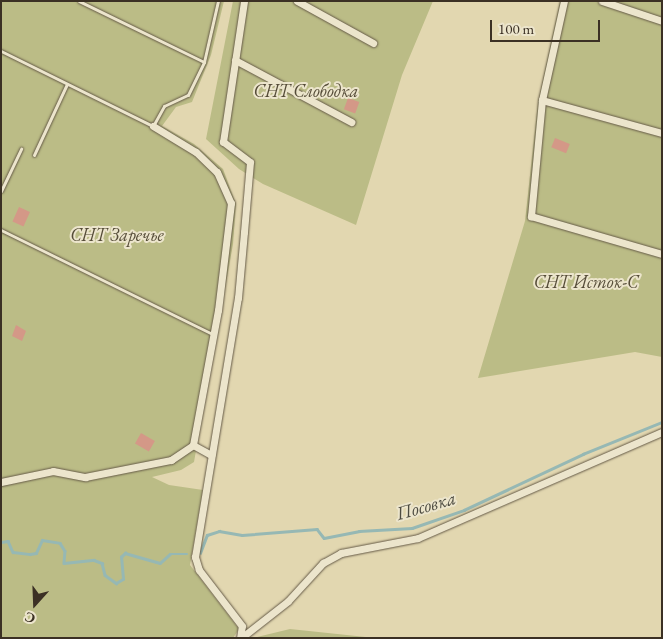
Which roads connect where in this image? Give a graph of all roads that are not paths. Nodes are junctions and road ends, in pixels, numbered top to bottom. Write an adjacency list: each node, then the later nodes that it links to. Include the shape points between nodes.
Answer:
1 (79, 1): 11 (lane)
2 (218, 1): 11 (lane)
3 (244, 1): 10 (street)
4 (297, 1): 8 (street)
5 (564, 1): 13 (street)
6 (602, 1): 7 (street)
7 (662, 21)
8 (373, 43)
9 (1, 51): 12 (lane)
10 (235, 60): 14 (street); 25 (street, via 223,142 250,162 238,298)
11 (204, 62): 15 (lane, via 188,95 164,106)
12 (67, 84): 15 (lane); 18 (lane)
13 (542, 100): 16 (street); 21 (street, via 531,216)
14 (351, 122)
15 (153, 126): 22 (street, via 196,152 217,172 227,190 230,203 228,241)
16 (662, 133)
17 (20, 149): 19 (lane)
18 (34, 155)
19 (1, 190)
20 (1, 230): 22 (lane)
21 (662, 254)
22 (212, 334): 24 (street)
23 (662, 432): 27 (street, via 418,538 341,553 323,564 288,600)
24 (193, 445): 25 (street); 26 (street, via 171,460 85,477 53,471)
25 (211, 455): 27 (street, via 195,557 199,570 242,626)
26 (1, 482)
27 (240, 638)

